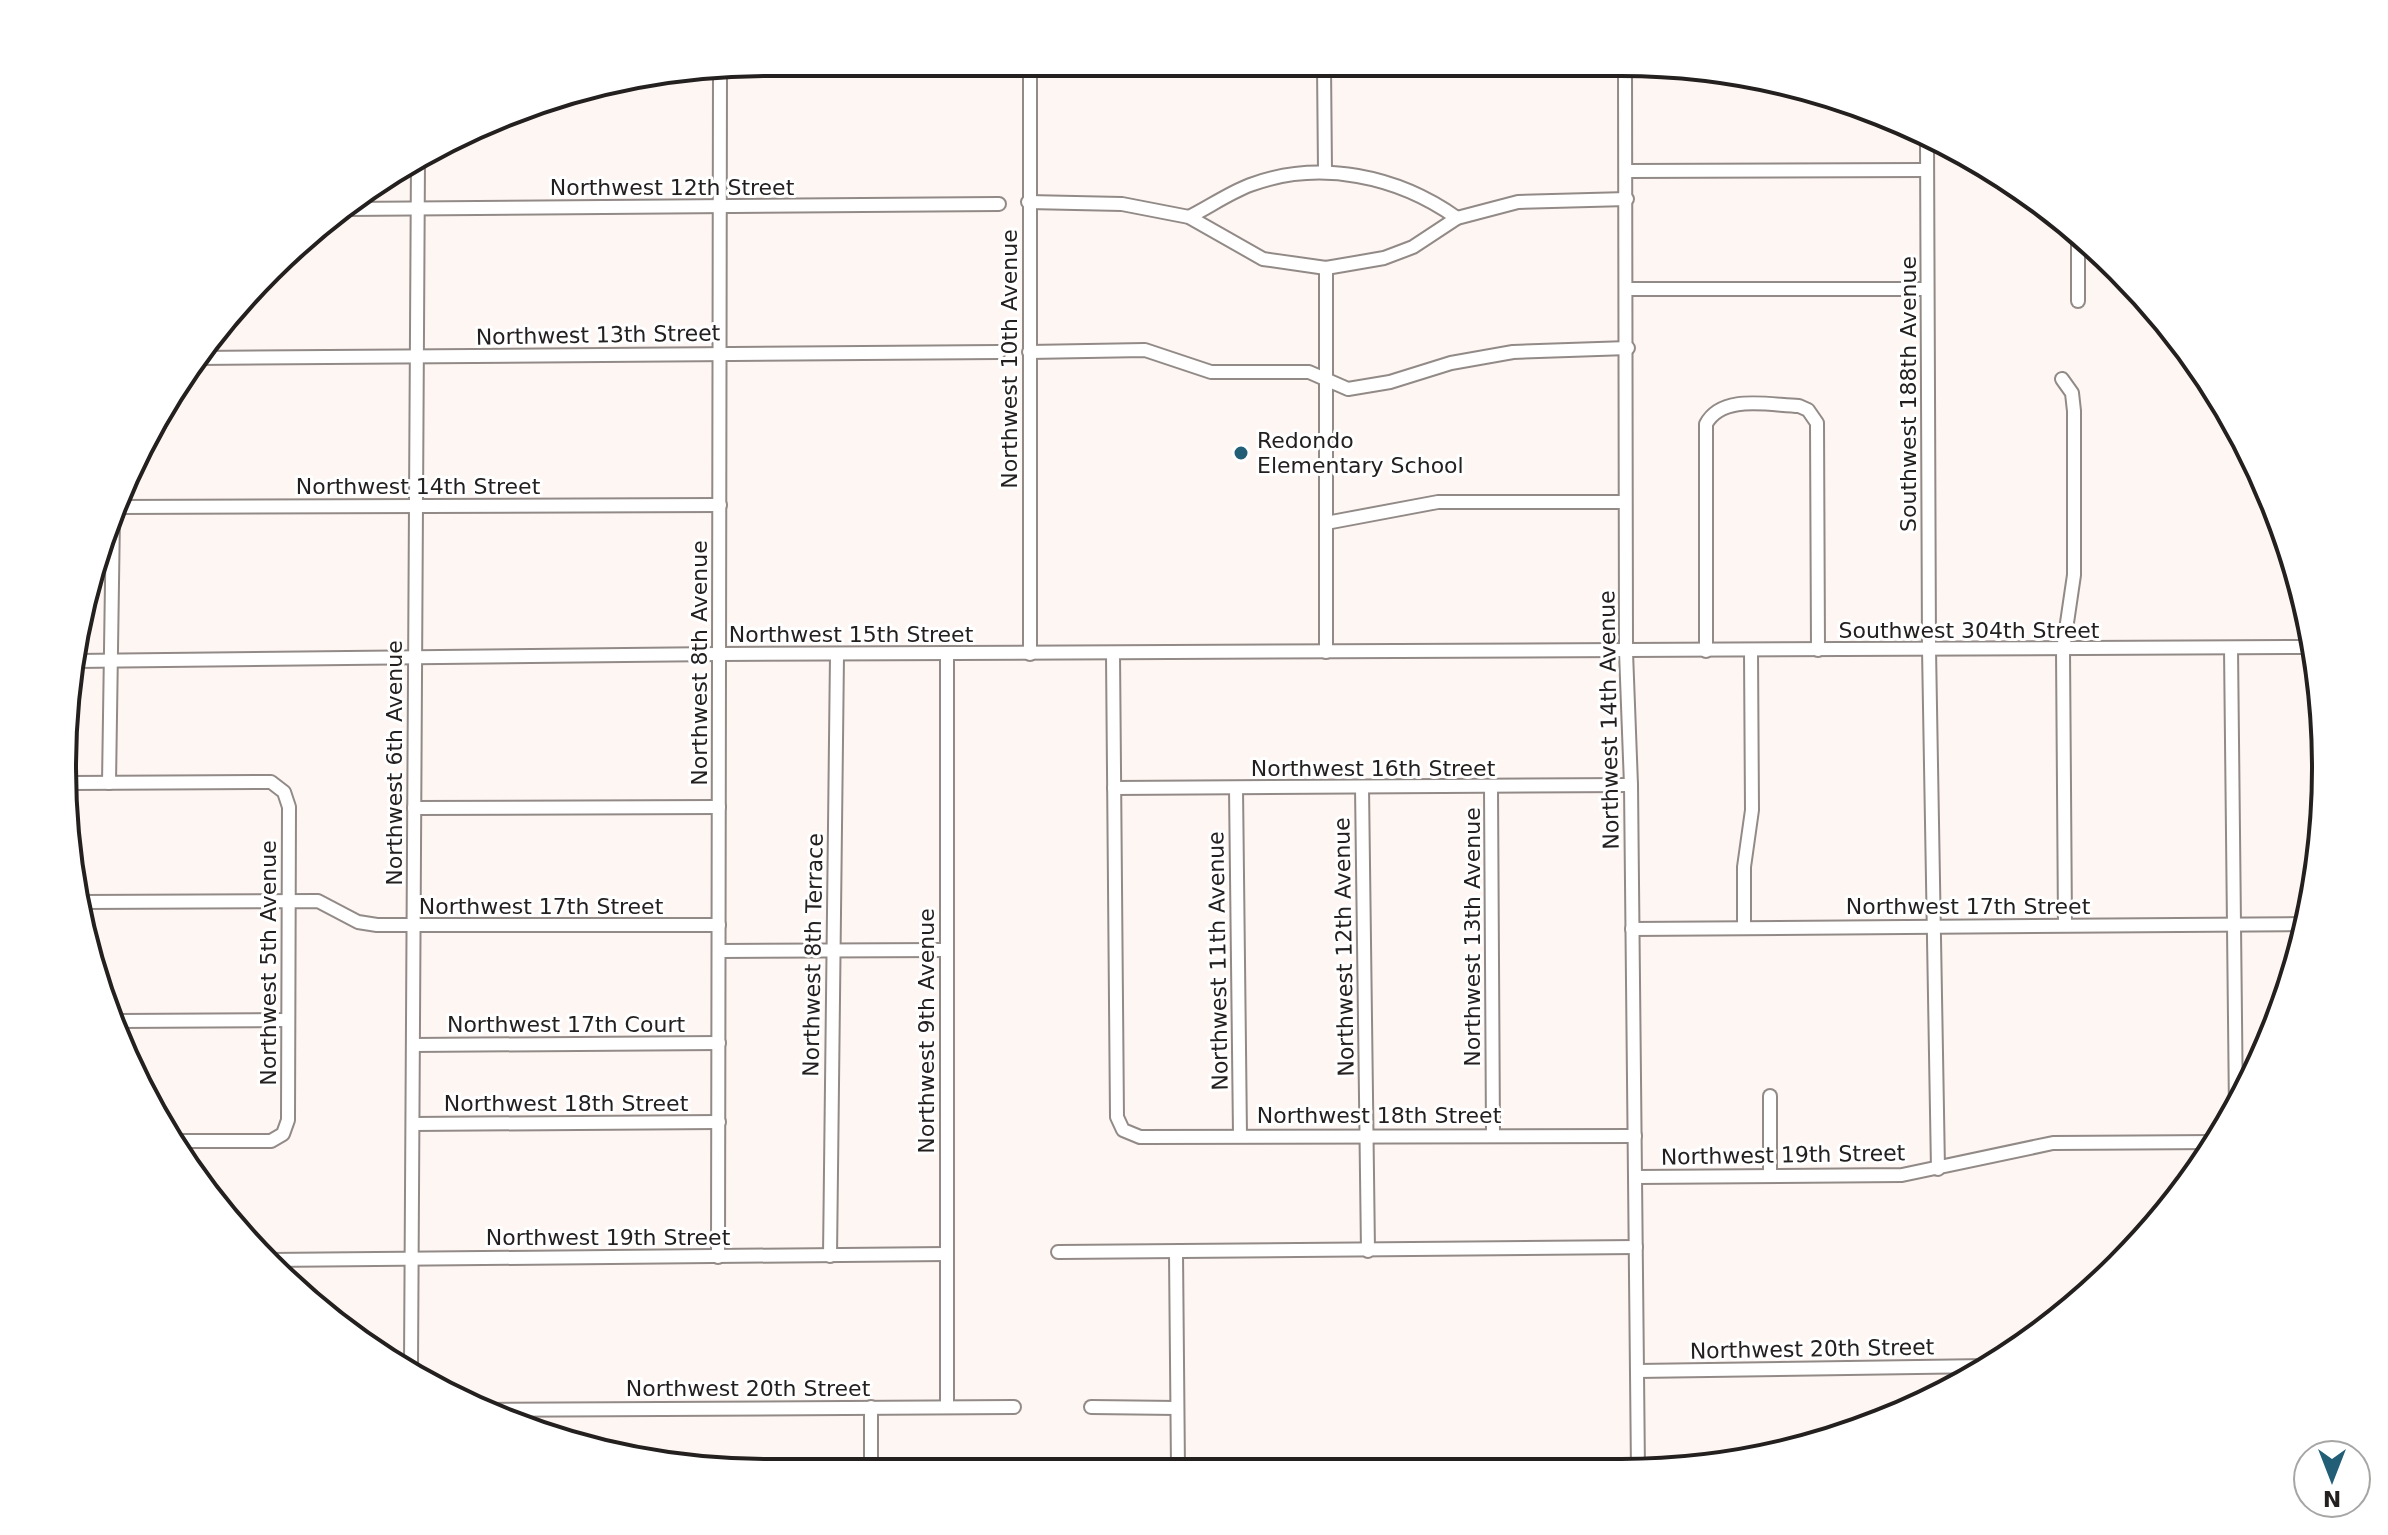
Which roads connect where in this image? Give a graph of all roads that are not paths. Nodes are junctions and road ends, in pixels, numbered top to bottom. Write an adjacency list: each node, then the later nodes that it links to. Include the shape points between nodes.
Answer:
1 (1030, 76): 11 (street, Northwest 10th Avenue)
2 (1324, 76): 8 (street)
3 (1625, 76): 9 (street, Northwest 14th Avenue)
4 (720, 77): 13 (street, Northwest 8th Avenue)
5 (1927, 148): 6 (street, Southwest 188th Avenue)
6 (1927, 170): 9 (street); 21 (street, Southwest 188th Avenue)
7 (418, 171): 15 (street, Northwest 6th Avenue)
8 (1325, 171): 16 (street, via 1251,185); 17 (street, via 1404,188)
9 (1627, 171): 10 (street, Northwest 14th Avenue)
10 (1627, 199): 17 (street, via 1518,202); 20 (street, Northwest 14th Avenue)
11 (1028, 202): 16 (street, via 1122,204); 25 (street, Northwest 10th Avenue)
12 (999, 204): 13 (street, Northwest 12th Street)
13 (720, 207): 15 (street, Northwest 12th Street); 26 (street, Northwest 8th Avenue)
14 (361, 209): 15 (street, Northwest 12th Street)
15 (418, 209): 27 (street, Northwest 6th Avenue)
16 (1189, 217): 19 (street, via 1263,259)
17 (1457, 218): 19 (street, via 1413,247)
18 (2078, 250): 22 (street)
19 (1326, 268): 30 (street)
20 (1627, 289): 21 (street); 23 (street, Northwest 14th Avenue)
21 (1927, 289): 39 (street, Southwest 188th Avenue)
22 (2078, 301)
23 (1628, 348): 30 (street, via 1513,352 1348,389); 31 (street, Northwest 14th Avenue)
24 (999, 352): 26 (street, Northwest 13th Street)
25 (1029, 352): 30 (street, via 1145,350 1211,372 1309,372); 47 (street, Northwest 10th Avenue)
26 (720, 353): 27 (street, Northwest 13th Street); 32 (street, Northwest 8th Avenue)
27 (416, 357): 28 (street, Northwest 13th Street); 33 (street, Northwest 6th Avenue)
28 (211, 358)
29 (2062, 379): 41 (street, via 2072,393 2074,411 2074,575)
30 (1325, 380): 35 (street)
31 (1625, 502): 35 (street, via 1438,502); 45 (street, Northwest 14th Avenue)
32 (720, 505): 33 (street, Northwest 14th Street); 46 (street, Northwest 8th Avenue)
33 (416, 506): 34 (street, Northwest 14th Street); 51 (street, Northwest 6th Avenue)
34 (127, 507)
35 (1326, 523): 44 (street)
36 (112, 547): 53 (street)
37 (2301, 647): 38 (street, Southwest 304th Street)
38 (2231, 648): 41 (street, Southwest 304th Street); 68 (street)
39 (1929, 649): 40 (street, Southwest 304th Street); 41 (street, Southwest 304th Street); 70 (street, Southwest 188th Avenue)
40 (1818, 650): 42 (street, via 1817,423 1799,406 1724,405 1706,424); 43 (street, Southwest 304th Street)
41 (2063, 650): 67 (street)
42 (1706, 651): 43 (street, Southwest 304th Street); 45 (street, Southwest 304th Street)
43 (1751, 651): 71 (street, via 1752,810 1744,867)
44 (1326, 652): 45 (street, Northwest 15th Street); 48 (street, Northwest 15th Street)
45 (1626, 652): 56 (street, Northwest 14th Avenue)
46 (719, 654): 49 (street, Northwest 15th Street); 51 (street, Northwest 15th Street); 61 (street, Northwest 8th Avenue)
47 (1030, 654): 48 (street, Northwest 15th Street); 50 (street, Northwest 15th Street)
48 (1113, 654): 58 (street)
49 (837, 655): 50 (street, Northwest 15th Street); 73 (street, Northwest 8th Terrace)
50 (947, 655): 74 (street, Northwest 9th Avenue)
51 (414, 659): 53 (street, Northwest 15th Street); 62 (street, Northwest 6th Avenue)
52 (85, 661): 53 (street, Northwest 15th Street)
53 (110, 661): 55 (street)
54 (76, 783): 55 (street)
55 (109, 783): 63 (street, Northwest 5th Avenue, via 271,782 284,792 289,807)
56 (1631, 785): 60 (street, Northwest 16th Street); 72 (street, Northwest 14th Avenue)
57 (1362, 787): 59 (street, Northwest 16th Street); 60 (street, Northwest 16th Street); 86 (street, Northwest 12th Avenue)
58 (1114, 788): 59 (street, Northwest 16th Street); 85 (street, Northwest 18th Street, via 1117,1117 1123,1130 1140,1137)
59 (1236, 788): 85 (street, Northwest 11th Avenue)
60 (1491, 788): 84 (street, Northwest 13th Avenue)
61 (719, 807): 62 (street); 66 (street, Northwest 8th Avenue)
62 (414, 808): 69 (street, Northwest 6th Avenue)
63 (288, 901): 64 (street, Northwest 17th Street); 69 (street, Northwest 17th Street, via 318,901 358,922); 76 (street, Northwest 5th Avenue)
64 (89, 902)
65 (2293, 924): 68 (street, Northwest 17th Street)
66 (719, 925): 69 (street, Northwest 17th Street); 75 (street, Northwest 8th Avenue)
67 (2065, 925): 68 (street, Northwest 17th Street); 70 (street, Northwest 17th Street)
68 (2233, 925): 80 (street)
69 (413, 926): 79 (street, Northwest 6th Avenue)
70 (1936, 926): 71 (street, Northwest 17th Street); 90 (street, Southwest 188th Avenue)
71 (1744, 927): 72 (street, Northwest 17th Street)
72 (1632, 929): 87 (street, Northwest 14th Avenue)
73 (833, 950): 74 (street); 75 (street); 98 (street, Northwest 8th Terrace)
74 (946, 950): 97 (street, Northwest 9th Avenue)
75 (719, 951): 78 (street, Northwest 8th Avenue)
76 (288, 1020): 77 (street); 88 (street, Northwest 5th Avenue, via 288,1120 283,1134 271,1141)
77 (125, 1021)
78 (719, 1043): 79 (street, Northwest 17th Court); 82 (street, Northwest 8th Avenue)
79 (413, 1045): 83 (street, Northwest 6th Avenue)
80 (2236, 1083)
81 (1770, 1096): 91 (street)
82 (719, 1122): 83 (street, Northwest 18th Street); 99 (street, Northwest 8th Avenue)
83 (413, 1124): 100 (street, Northwest 6th Avenue)
84 (1493, 1134): 86 (street, Northwest 18th Street); 87 (street, Northwest 18th Street)
85 (1240, 1135): 86 (street, Northwest 18th Street)
86 (1366, 1135): 94 (street, Northwest 12th Avenue)
87 (1635, 1136): 92 (street, Northwest 14th Avenue)
88 (186, 1141)
89 (2201, 1142): 90 (street, Northwest 19th Street, via 2053,1143)
90 (1938, 1169): 91 (street, Northwest 19th Street, via 1902,1175)
91 (1770, 1176): 92 (street, Northwest 19th Street)
92 (1636, 1177): 93 (street, Northwest 14th Avenue)
93 (1636, 1247): 94 (street); 104 (street, Northwest 14th Avenue)
94 (1368, 1251): 96 (street)
95 (1058, 1252): 96 (street)
96 (1176, 1253): 109 (street)
97 (947, 1254): 98 (street, Northwest 19th Street); 105 (street, Northwest 9th Avenue)
98 (830, 1256): 99 (street, Northwest 19th Street)
99 (718, 1257): 100 (street, Northwest 19th Street)
100 (413, 1258): 101 (street, Northwest 19th Street); 102 (street, Northwest 6th Avenue)
101 (283, 1260)
102 (411, 1359)
103 (1965, 1366): 104 (street, Northwest 20th Street)
104 (1637, 1371): 113 (street, Northwest 14th Avenue)
105 (947, 1406): 106 (street, Northwest 20th Street); 107 (street, Northwest 20th Street)
106 (871, 1407): 110 (street, Northwest 20th Street); 111 (street)
107 (1014, 1407)
108 (1091, 1407): 109 (street)
109 (1177, 1408): 112 (street)
110 (513, 1410)
111 (871, 1459)
112 (1178, 1459)
113 (1638, 1459)

